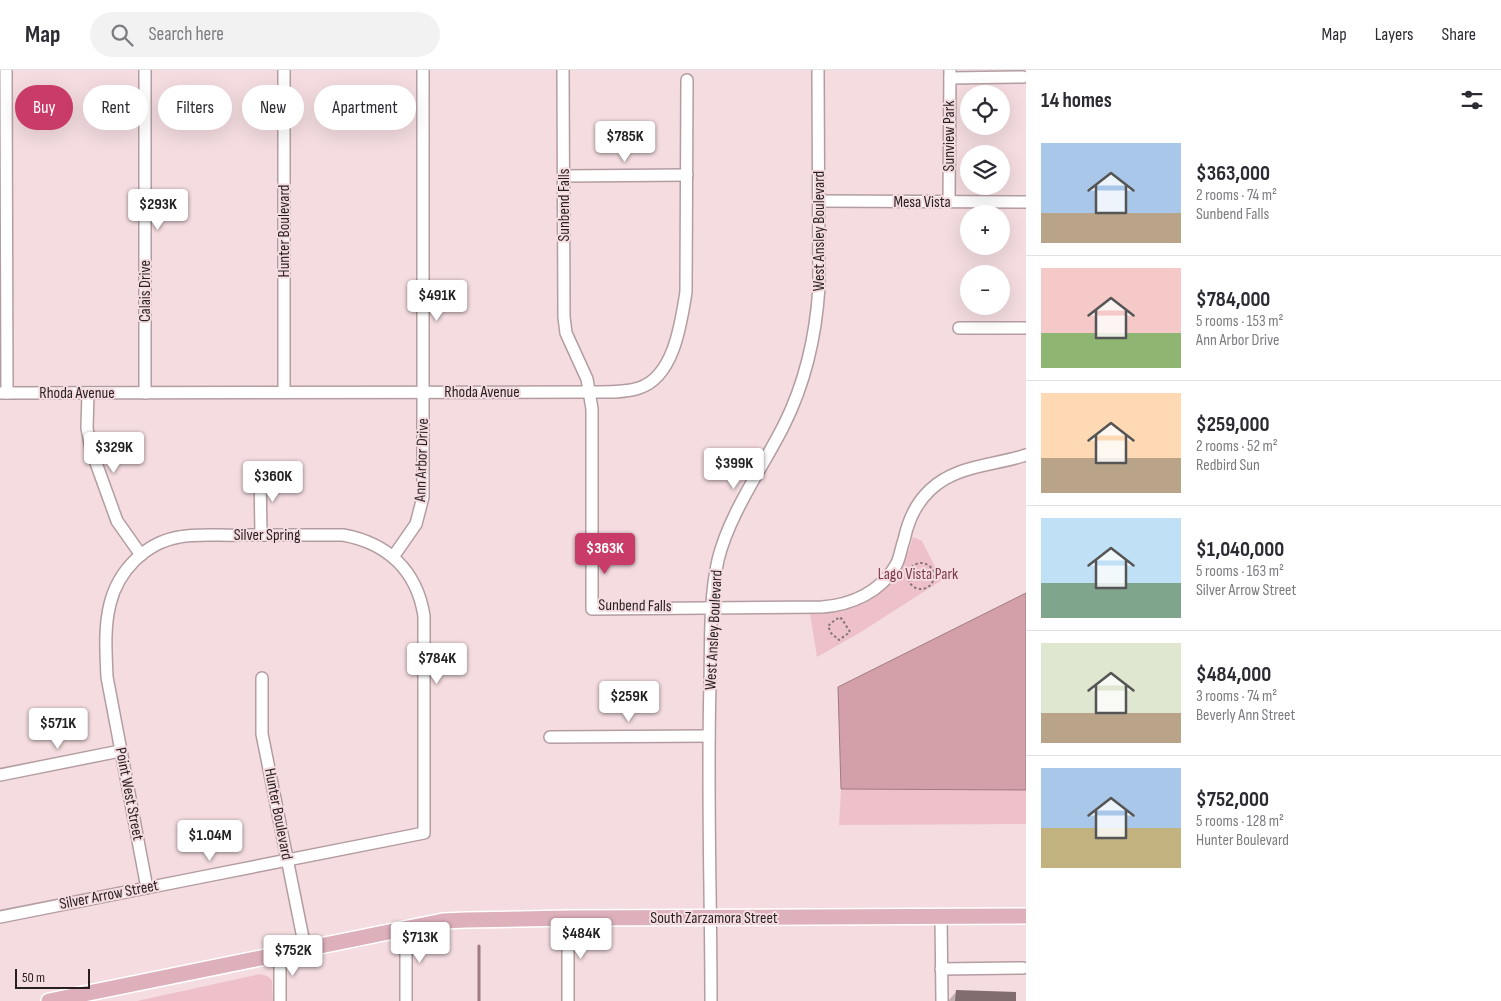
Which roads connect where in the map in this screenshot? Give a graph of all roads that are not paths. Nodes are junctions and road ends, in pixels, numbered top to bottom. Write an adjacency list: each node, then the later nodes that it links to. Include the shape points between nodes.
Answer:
1 (6, 70): 20 (street)
2 (145, 70): 22 (street, Calais Drive)
3 (284, 70): 17 (street, Hunter Boulevard)
4 (423, 70): 18 (street, Ann Arbor Drive)
5 (563, 70): 11 (street, Sunbend Falls)
6 (818, 70): 12 (street, West Ansley Boulevard)
7 (950, 74): 8 (street); 13 (street, Sunview Park)
8 (1023, 77)
9 (687, 80): 10 (street, Rhoda Avenue)
10 (687, 175): 11 (street); 19 (street, Rhoda Avenue, via 686,292 681,326 670,356 654,380 641,388)
11 (564, 176): 19 (street, Sunbend Falls, via 564,317 566,333)
12 (819, 201): 13 (street, Mesa Vista); 28 (street, West Ansley Boulevard, via 817,320 809,359 785,423 728,532 718,561)
13 (949, 202): 14 (street, Mesa Vista)
14 (1026, 202)
15 (959, 328): 16 (street)
16 (1026, 328)
17 (284, 392): 18 (street, Rhoda Avenue); 22 (street, Rhoda Avenue)
18 (424, 392): 19 (street, Rhoda Avenue); 27 (street, Ann Arbor Drive, via 421,506 411,532)
19 (590, 392): 28 (street, Sunbend Falls, via 592,609)
20 (3, 393): 21 (street, Rhoda Avenue)
21 (88, 393): 22 (street, Rhoda Avenue); 26 (street, via 87,428 91,450 117,521)
22 (145, 393)
23 (1026, 455): 28 (street, Sunbend Falls, via 965,469 929,490 912,515 896,565 879,586 866,595 848,603 822,607)
24 (260, 471): 25 (street)
25 (261, 535): 26 (street, Silver Spring, via 181,536); 27 (street, Silver Spring, via 343,536 371,543)
26 (141, 554): 32 (street, Point West Street, via 120,579 108,615 107,677)
27 (393, 557): 34 (street, Silver Arrow Street, via 412,580 424,616 424,833)
28 (712, 607): 30 (street, West Ansley Boulevard)
29 (262, 678): 34 (street, Hunter Boulevard, via 262,734)
30 (709, 736): 31 (street); 40 (street, West Ansley Boulevard)
31 (550, 737)
32 (120, 751): 33 (street); 35 (street, Point West Street)
33 (0, 775)
34 (287, 860): 35 (street, Silver Arrow Street); 42 (street, Hunter Boulevard)
35 (147, 888): 37 (street, Silver Arrow Street)
36 (1026, 916): 38 (main road, South Zarzamora Street)
37 (0, 917)
38 (941, 917): 40 (main road, South Zarzamora Street); 45 (street)
39 (568, 918): 40 (main road, South Zarzamora Street); 41 (main road, South Zarzamora Street, via 466,920); 49 (street)
40 (711, 918): 50 (street, West Ansley Boulevard)
41 (406, 928): 42 (main road, South Zarzamora Street); 48 (street)
42 (306, 948): 43 (main road, South Zarzamora Street)
43 (280, 954): 46 (main road, South Zarzamora Street); 47 (street)
44 (1023, 968): 45 (street)
45 (942, 969): 51 (street)
46 (49, 1001)
47 (280, 1001)
48 (406, 1001)
49 (568, 1001)
50 (711, 1001)
51 (942, 1001)

